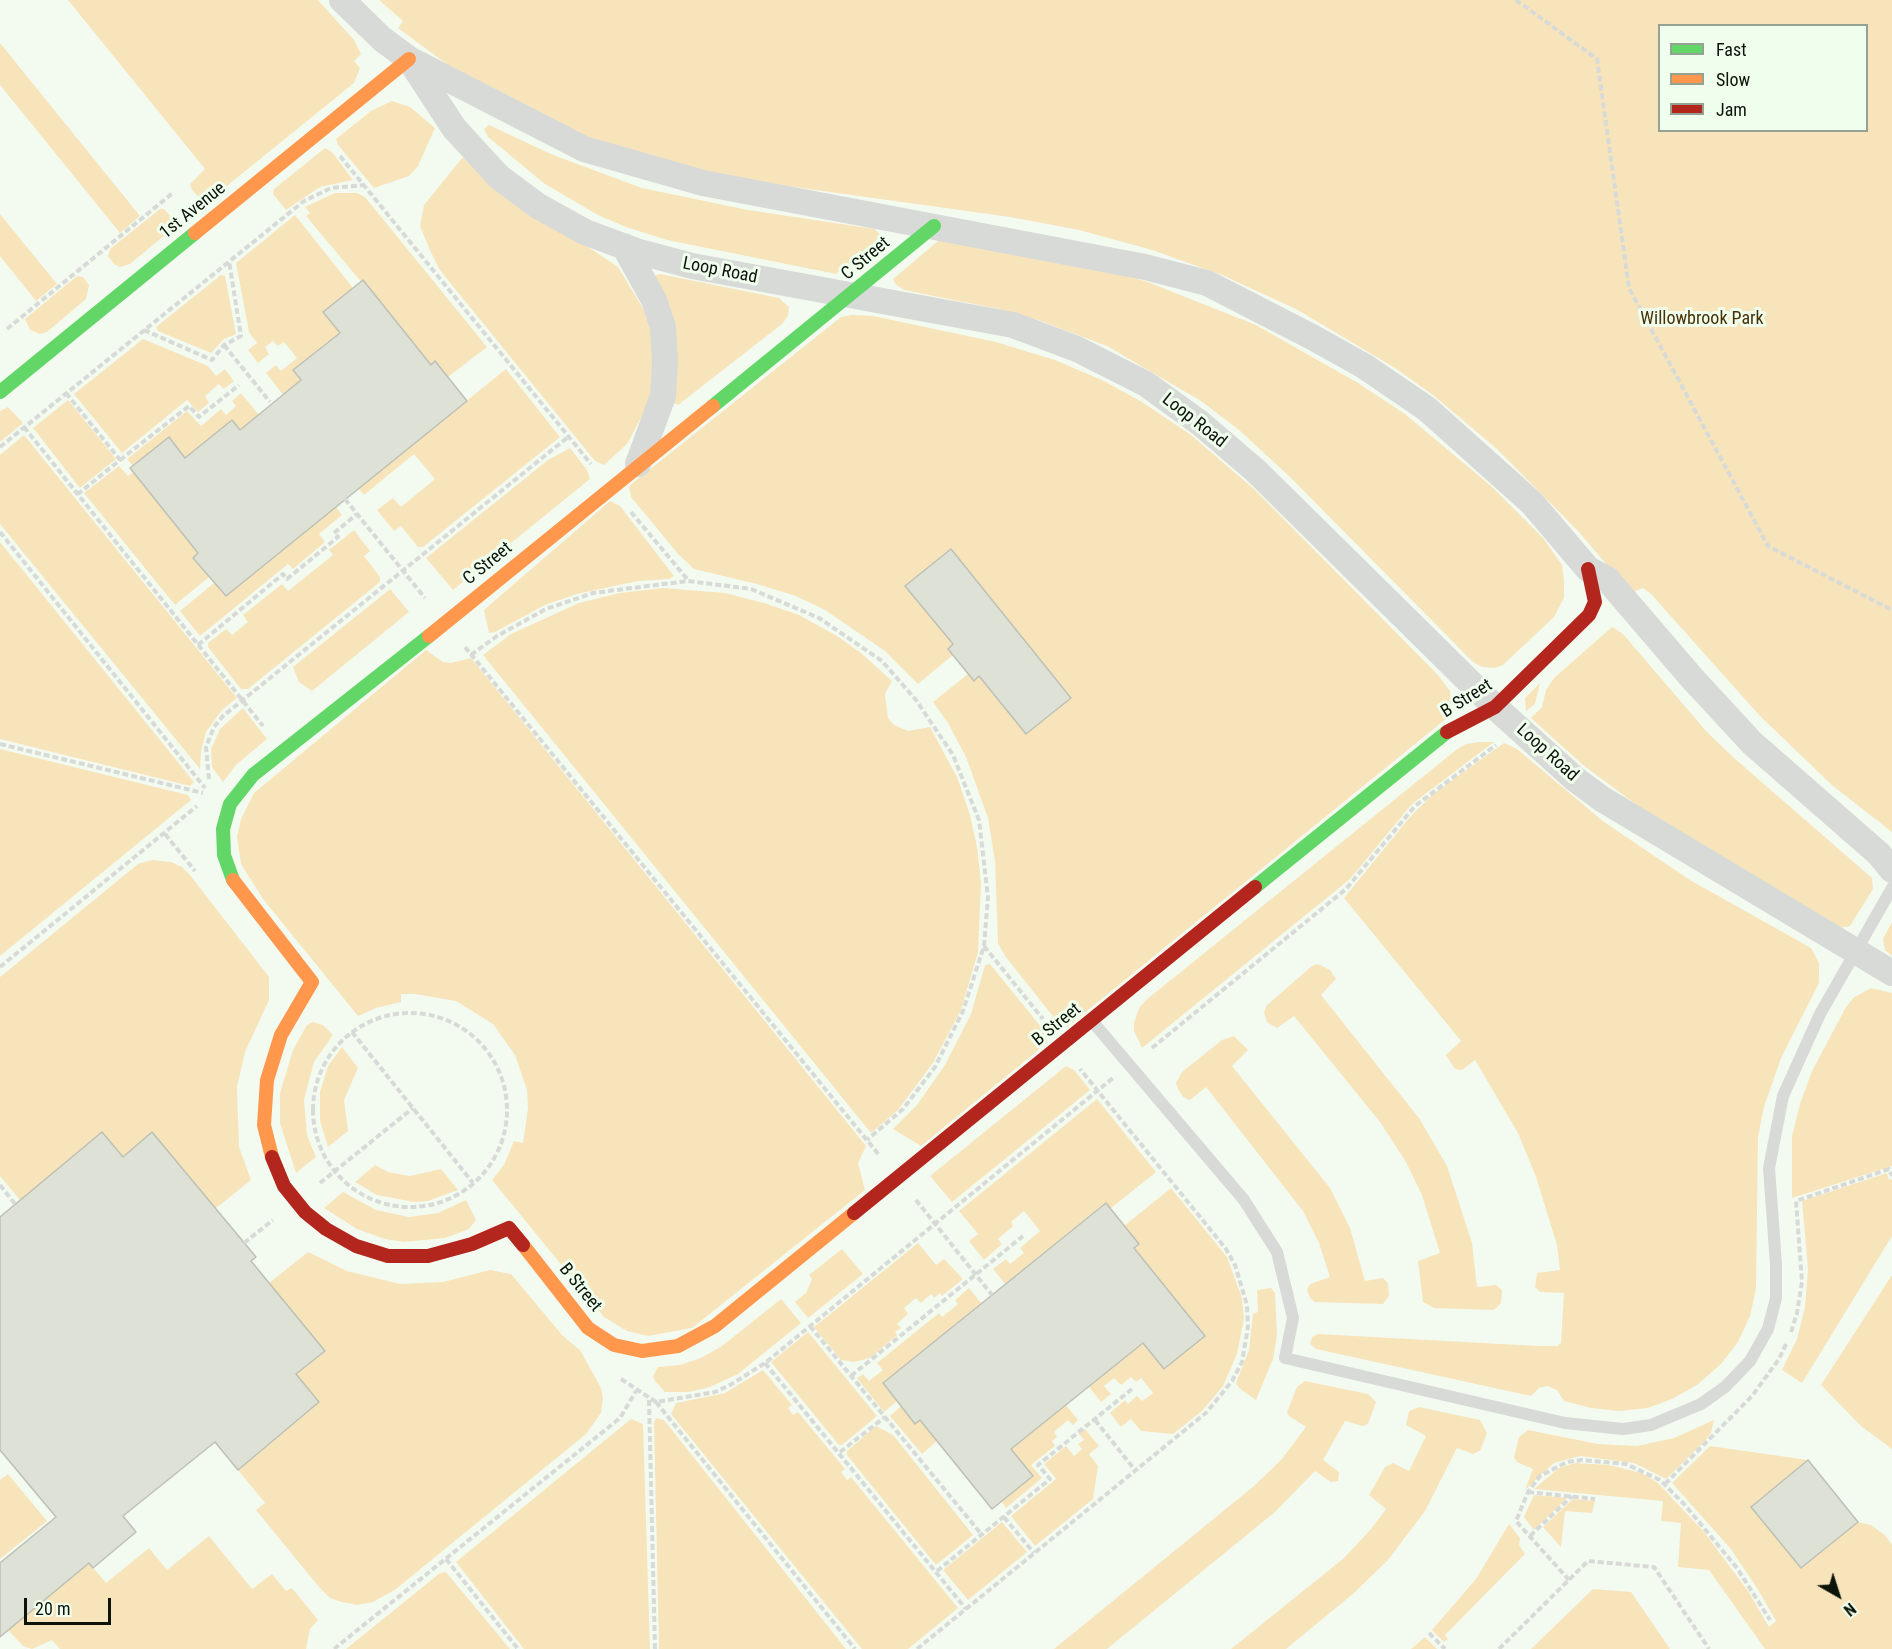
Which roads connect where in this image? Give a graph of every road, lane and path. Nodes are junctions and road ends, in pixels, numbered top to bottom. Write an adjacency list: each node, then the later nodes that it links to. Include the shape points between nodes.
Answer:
1 (342, 0): 3 (street, Loop Road)
2 (1516, 0): 33 (path, via 1597,58 1629,288 1768,546)
3 (409, 59): 4 (street, 1st Avenue); 7 (street, Loop Road, via 584,149 703,183); 8 (street, Loop Road, via 454,128 499,177 538,206 585,232)
4 (320, 131): 5 (path); 15 (street, 1st Avenue)
5 (364, 185): 9 (path, via 332,188 304,201); 19 (path)
6 (174, 192): 11 (path)
7 (934, 226): 10 (street, C Street); 29 (street, Loop Road, via 1207,283 1312,337 1364,366 1426,409 1532,503)
8 (624, 246): 10 (street, Loop Road, via 692,267); 22 (street, via 654,300 663,327 663,396)
9 (229, 261): 12 (path); 13 (path, via 241,336)
10 (851, 296): 22 (street, C Street); 38 (street, Loop Road, via 1013,325 1077,349 1146,384 1256,471)
11 (7, 328)
12 (144, 330): 13 (path, via 212,360); 16 (path)
13 (224, 345): 17 (path)
14 (239, 385): 21 (path, via 199,417 189,406)
15 (0, 392)
16 (66, 393): 18 (path); 21 (path)
17 (270, 402)
18 (24, 427): 20 (path); 24 (path)
19 (568, 437): 23 (path); 30 (path)
20 (0, 447)
21 (120, 460): 24 (path)
22 (638, 464): 68 (street, C Street, via 253,775 230,804 223,829 224,855 231,877 312,982 281,1035 267,1080 264,1125 284,1186 304,1212 326,1229 356,1246 388,1256 428,1256 472,1244)
23 (597, 472)
24 (78, 494): 35 (path)
25 (345, 499): 27 (path)
26 (624, 504): 31 (path)
27 (357, 514): 30 (path); 35 (path, via 334,533 338,537 287,579 284,574)
28 (0, 532): 41 (path)
29 (1588, 569): 38 (street, B Street, via 1595,602 1589,615); 43 (street, Loop Road, via 1607,579 1752,743 1879,854)
30 (403, 571): 32 (path); 37 (path)
31 (688, 580): 36 (path, via 603,591 546,609); 46 (path, via 751,589 819,618 882,661 916,700 953,755 978,820 988,897)
32 (429, 603)
33 (1892, 610)
34 (458, 639): 36 (path)
35 (198, 645): 37 (path)
36 (471, 655): 58 (path)
37 (243, 700): 41 (path, via 223,716 209,737)
38 (1495, 707): 39 (street, Loop Road); 50 (street, B Street, via 1454,726)
39 (1516, 726): 47 (street, Loop Road, via 1602,800); 53 (path, via 1415,806 1346,889)
40 (0, 744): 41 (path)
41 (207, 792): 42 (path, via 200,804)
42 (165, 834): 44 (path); 48 (path)
43 (1892, 870)
44 (203, 880)
45 (1892, 888): 47 (lane)
46 (984, 946): 51 (path); 58 (path, via 963,1011 935,1067 903,1109)
47 (1855, 952): 49 (street, Loop Road); 50 (lane, via 1820,1014 1783,1096 1769,1168 1776,1298 1768,1329 1750,1361 1725,1387 1701,1404 1651,1425 1623,1429 1555,1421 1285,1358 1293,1318 1277,1252 1244,1200)
48 (0, 967)
49 (1892, 973)
50 (1091, 1020): 68 (street, B Street, via 715,1326 678,1346 642,1351 614,1345 588,1328)
51 (1048, 1025)
52 (352, 1032): 57 (path); 60 (path, via 328,1056 313,1092 314,1129 319,1148); 62 (path, via 382,1016 406,1012 431,1014 454,1022 475,1036 491,1055 502,1077 507,1101 506,1126 499,1150)
53 (1152, 1048)
54 (1074, 1061): 56 (path)
55 (1121, 1072): 56 (path)
56 (1099, 1090): 67 (path); 84 (path, via 1227,1249 1236,1265 1247,1305 1242,1362 1232,1381 1207,1412)
57 (413, 1108): 60 (path); 62 (path)
58 (867, 1140): 59 (path)
59 (885, 1162)
60 (334, 1172): 61 (path); 62 (path, via 372,1200 409,1208 446,1200)
61 (320, 1182)
62 (473, 1183)
63 (0, 1185): 65 (path)
64 (910, 1193): 67 (path)
65 (15, 1204)
66 (279, 1216): 70 (path)
67 (936, 1224): 71 (path); 73 (path)
68 (509, 1228)
69 (1023, 1236): 71 (path)
70 (244, 1243)
71 (976, 1275): 72 (path); 75 (path)
72 (992, 1294)
73 (810, 1326): 74 (path); 75 (path)
74 (765, 1363): 80 (path, via 715,1392); 83 (path)
75 (851, 1376): 81 (path)
76 (619, 1378): 78 (path)
77 (1132, 1389): 82 (path)
78 (636, 1391): 79 (path); 92 (path, via 620,1418)
79 (649, 1400): 80 (path); 100 (path)
80 (656, 1402): 101 (path)
81 (885, 1416): 83 (path); 89 (path)
82 (1095, 1420): 84 (path); 88 (path, via 1038,1465 1050,1479)
83 (840, 1452): 93 (path)
84 (1135, 1470): 91 (path)
85 (1528, 1492): 86 (path); 90 (path, via 1516,1521); 96 (path, via 1540,1476 1567,1462 1605,1461 1646,1472 1665,1484 1703,1525 1737,1568)
86 (1572, 1496): 87 (path); 90 (path)
87 (1595, 1499)
88 (1004, 1517): 89 (path); 91 (path)
89 (982, 1534): 93 (path)
90 (1530, 1536): 94 (path)
91 (1034, 1553): 95 (path)
92 (446, 1559): 98 (path); 99 (path)
93 (937, 1571): 95 (path)
94 (1569, 1580): 104 (path); 105 (path, via 1588,1561 1654,1567)
95 (966, 1609): 102 (path)
96 (1770, 1620)
97 (1429, 1633): 103 (path)
98 (334, 1649)
99 (518, 1649)
100 (654, 1649)
101 (855, 1649)
102 (917, 1649)
103 (1445, 1649)
104 (1499, 1649)
105 (1709, 1649)

